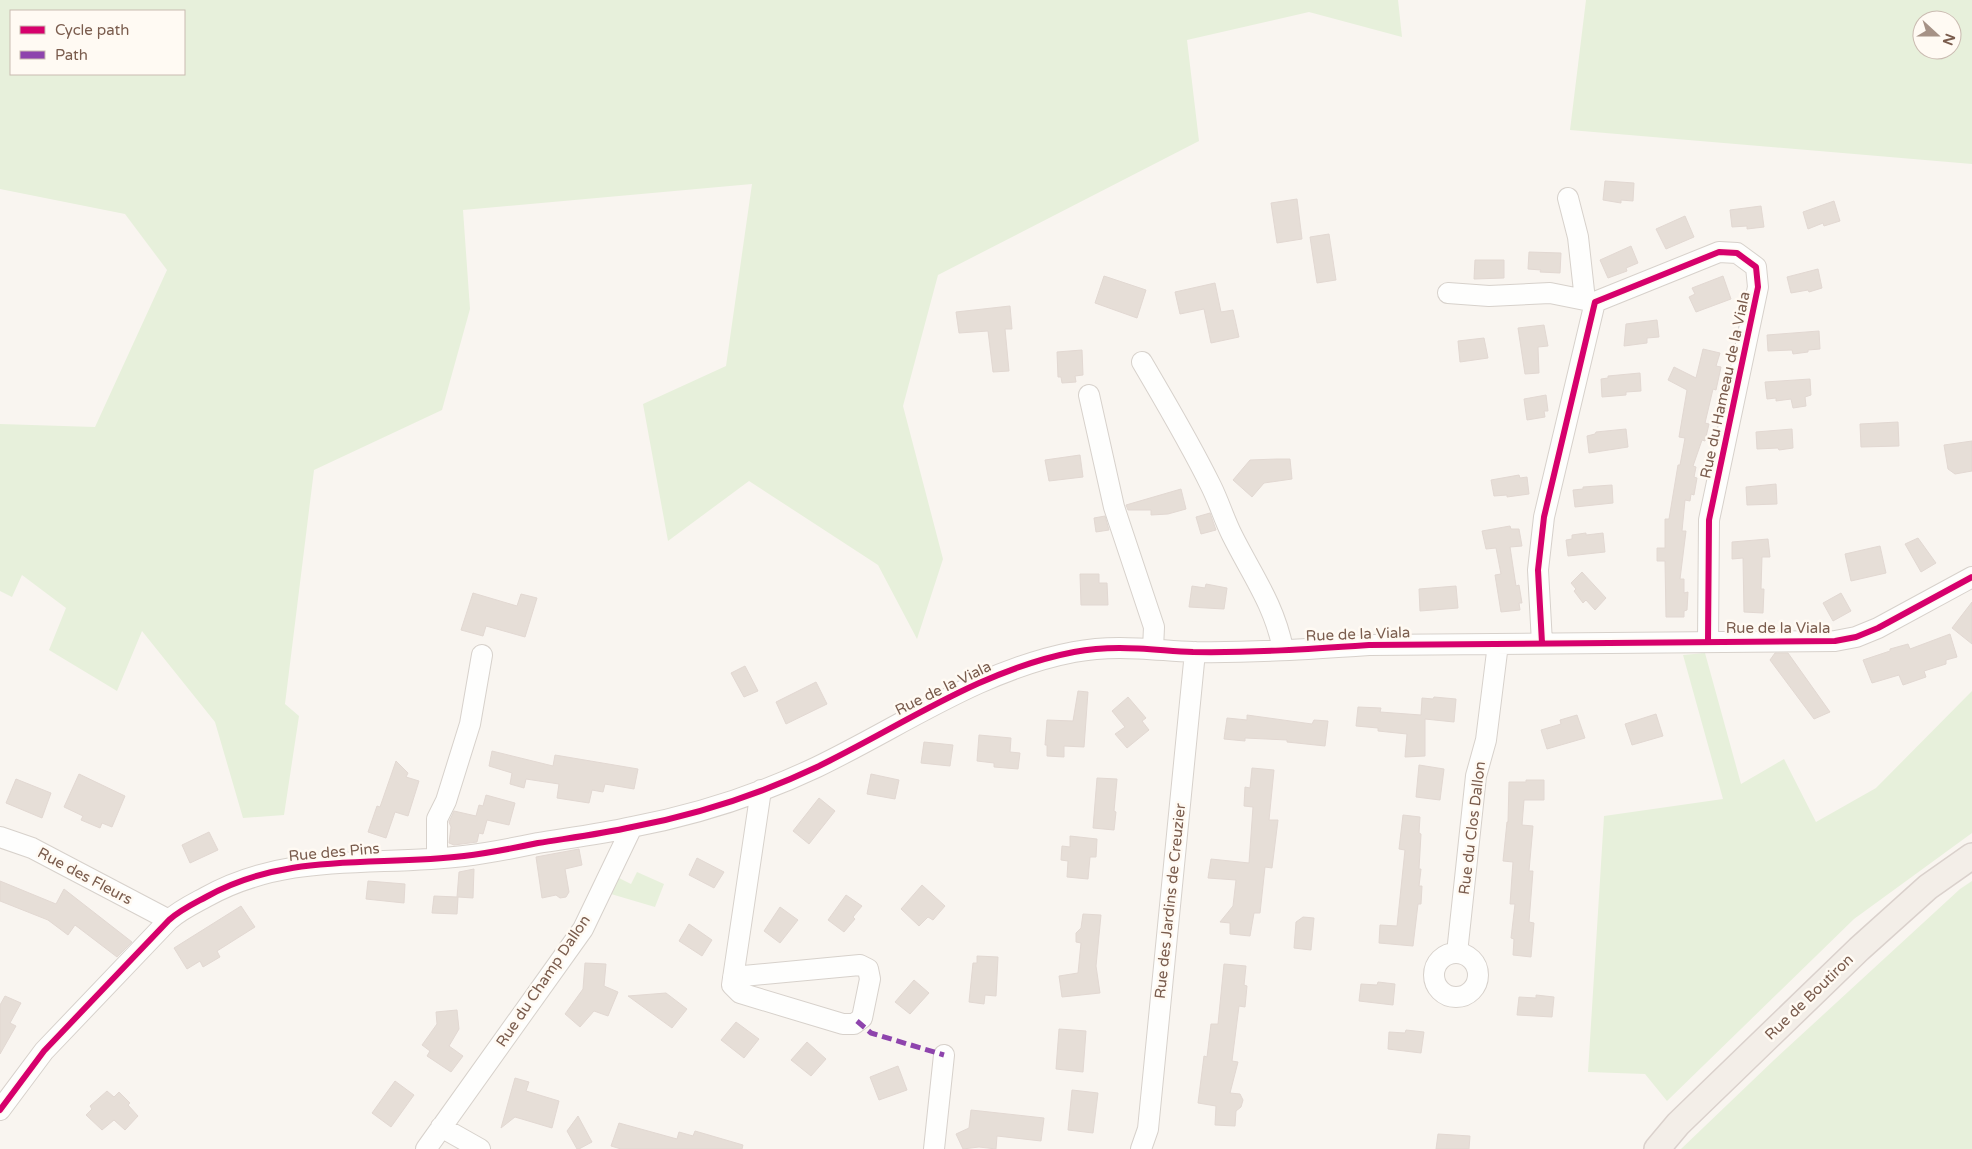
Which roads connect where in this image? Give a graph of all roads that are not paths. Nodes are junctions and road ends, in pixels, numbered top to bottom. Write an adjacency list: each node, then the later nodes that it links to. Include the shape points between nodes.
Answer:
1 (1568, 198): 3 (street)
2 (1448, 293): 3 (street, via 1489,296 1550,294)
3 (1590, 301): 7 (street, Rue du Hameau de la Viala, via 1719,252 1736,253 1756,267 1758,287 1710,520); 8 (street, via 1544,517 1538,570)
4 (1142, 362): 11 (street, via 1212,487 1232,535 1264,592)
5 (1089, 395): 10 (street, via 1114,507 1154,627)
6 (1972, 577): 7 (street, Rue de la Viala, via 1856,637 1835,641)
7 (1708, 641): 8 (street, Rue de la Viala)
8 (1542, 643): 9 (street, Rue de la Viala)
9 (1498, 644): 11 (street, Rue de la Viala); 20 (street, Rue du Clos Dallon, via 1486,740 1476,776)
10 (1153, 649): 12 (street, Rue de la Viala); 14 (street, Rue de la Viala, via 1120,647 1074,652 981,681 816,768)
11 (1283, 649): 12 (street, Rue de la Viala)
12 (1195, 652): 28 (street, Rue des Jardins de Creuzier, via 1148,1129)
13 (482, 655): 18 (street, via 470,724 446,801 437,818)
14 (761, 790): 15 (street, Rue des Pins, via 692,813); 21 (street)
15 (632, 828): 18 (street, Rue des Pins); 24 (street, Rue du Champ Dallon, via 583,929)
16 (0, 837): 19 (street, Rue des Fleurs, via 32,848)
17 (1972, 856): 29 (main road, Rue de Boutiron, via 1928,887 1858,949 1678,1124)
18 (437, 858): 19 (street, Rue des Pins, via 316,864 269,871 228,884)
19 (169, 920): 23 (street, Rue des Pins, via 44,1051)
20 (1457, 953)
21 (733, 977): 21 (street, via 732,985 740,993 843,1024 854,1024 862,1018 870,979 868,969 860,965)
22 (944, 1055): 27 (street)
23 (0, 1110)
24 (441, 1127): 25 (street, Rue du Champ Dallon); 26 (street)
25 (426, 1149)
26 (480, 1149)
27 (934, 1149)
28 (1141, 1149)
29 (1657, 1149)

